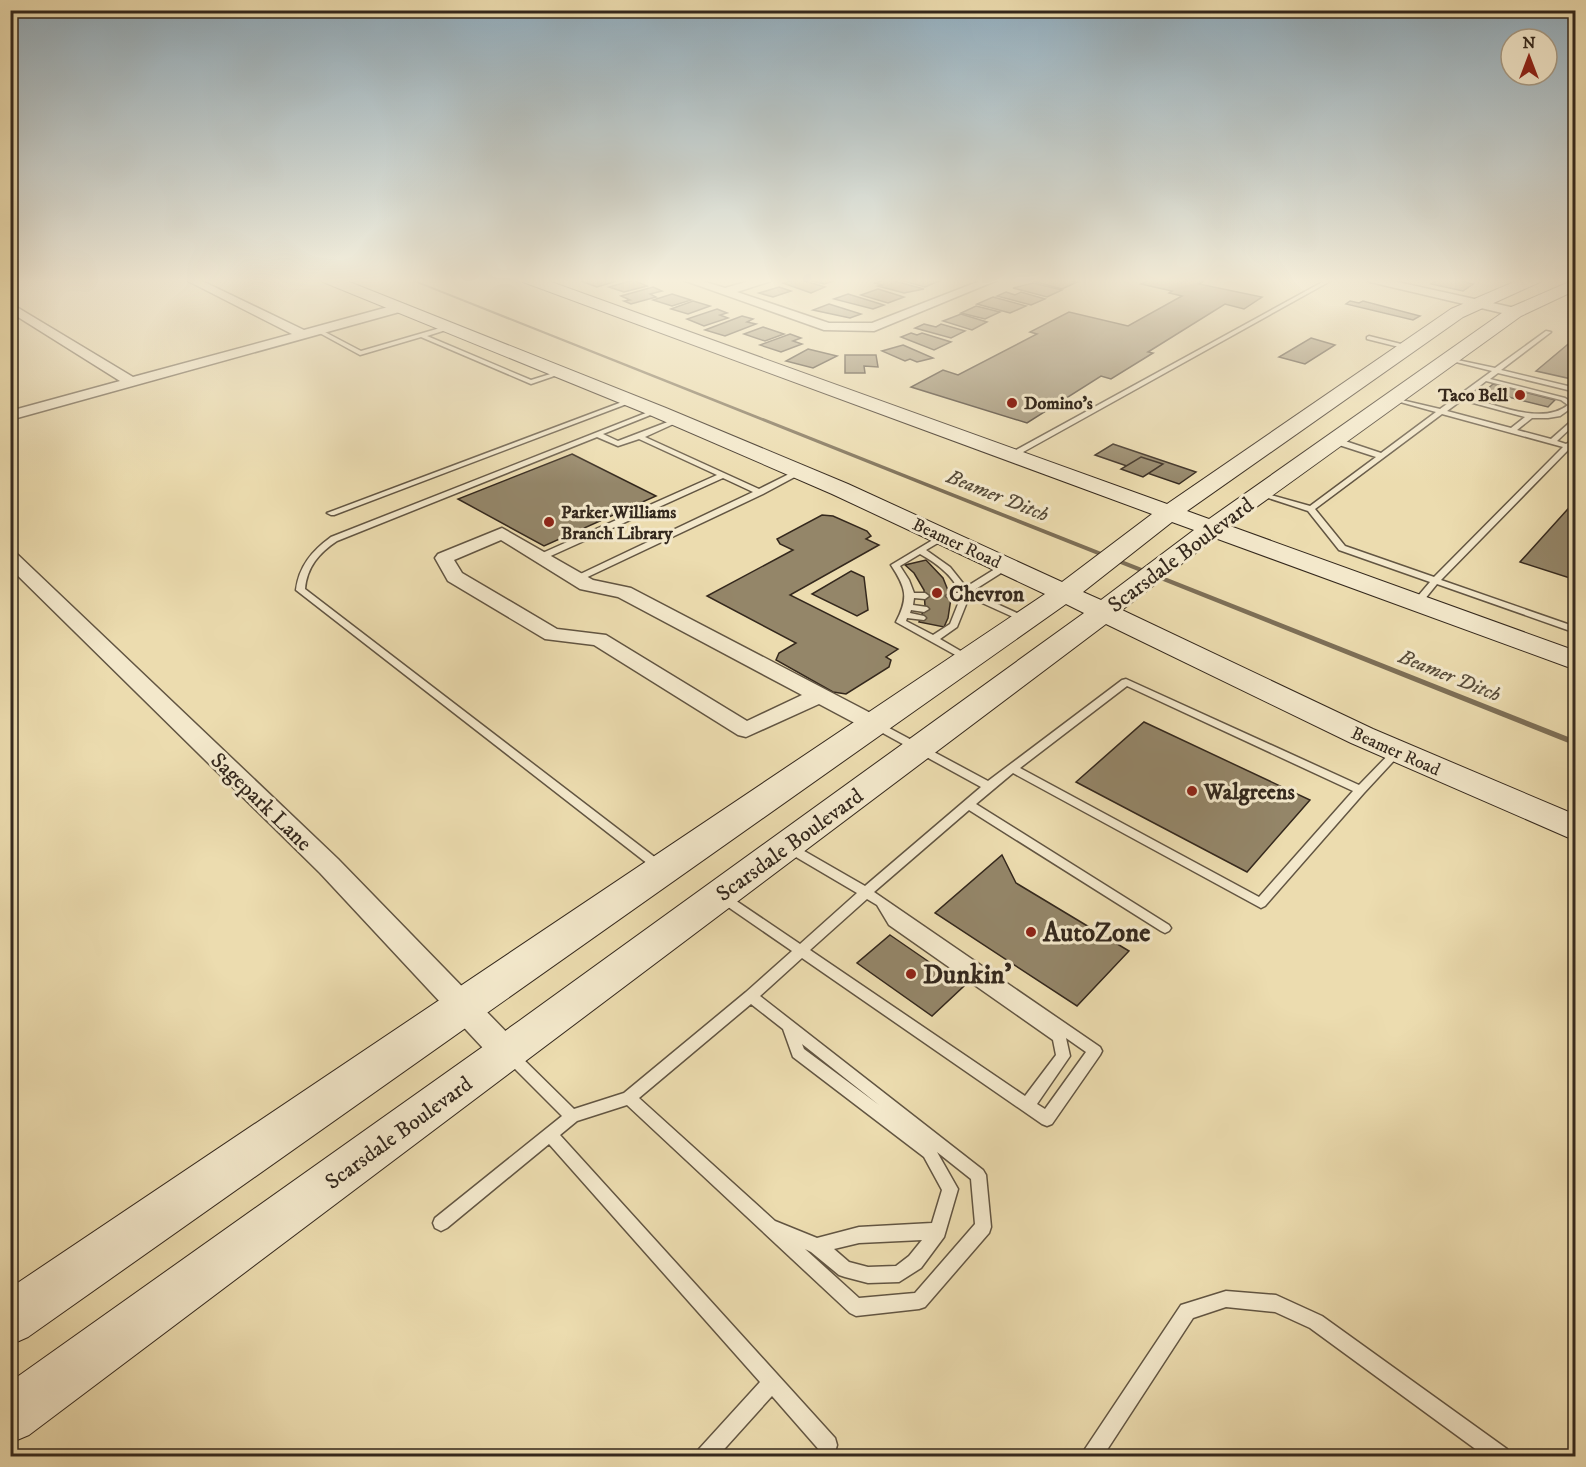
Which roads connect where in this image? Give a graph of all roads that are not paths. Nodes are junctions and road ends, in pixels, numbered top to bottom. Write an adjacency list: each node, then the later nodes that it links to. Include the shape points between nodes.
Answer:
1 (76, 347): 17 (street)
2 (258, 347): 17 (street)
3 (350, 347): 4 (lane, via 360,353)
4 (379, 347)
5 (450, 347): 15 (lane, via 531,382)
6 (496, 347): 15 (main road, Beamer Road)
7 (716, 347): 34 (main road)
8 (1207, 347): 34 (lane)
9 (1407, 347): 42 (main road, Scarsdale Boulevard)
10 (1409, 347): 13 (main road)
11 (1466, 347): 13 (main road, Scarsdale Boulevard)
12 (1527, 347): 14 (lane)
13 (1450, 359): 14 (lane); 20 (main road, Scarsdale Boulevard)
14 (1496, 370): 16 (lane); 18 (lane)
15 (560, 373): 21 (main road, Beamer Road)
16 (1484, 379): 19 (lane); 25 (lane, via 1563,399 1572,405 1556,416)
17 (131, 382): 24 (street)
18 (1575, 390)
19 (1460, 397): 23 (lane); 25 (lane)
20 (1395, 399): 23 (lane); 31 (main road, Scarsdale Boulevard)
21 (630, 401): 22 (main road, Beamer Road); 41 (lane)
22 (656, 411): 27 (main road, Beamer Road); 29 (lane)
23 (1440, 411): 28 (lane); 35 (lane)
24 (10, 416)
25 (1530, 416): 28 (lane)
26 (1575, 419): 32 (lane)
27 (678, 420): 30 (lane); 36 (main road, Beamer Road)
28 (1512, 431): 32 (lane)
29 (597, 434): 30 (lane, via 618,444); 80 (lane, via 334,539 317,550 301,578 300,590)
30 (639, 437): 37 (lane)
31 (1336, 441): 35 (lane); 39 (main road, Scarsdale Boulevard)
32 (1552, 442): 33 (lane)
33 (1571, 445): 51 (lane)
34 (1011, 455): 42 (main road)
35 (1381, 456): 40 (lane)
36 (800, 472): 38 (lane); 47 (main road, Beamer Road)
37 (723, 474): 38 (lane); 46 (lane)
38 (760, 492): 49 (lane)
39 (1260, 494): 40 (lane); 43 (main road, Scarsdale Boulevard)
40 (1311, 509): 51 (lane, via 1342,548)
41 (331, 513)
42 (1163, 517): 43 (main road); 54 (main road, Scarsdale Boulevard)
43 (1205, 533): 59 (main road); 60 (main road, Scarsdale Boulevard)
44 (921, 550): 47 (lane); 47 (lane); 55 (lane, via 895,565 906,571)
45 (10, 557): 87 (street, Sagepark Lane, via 329,866)
46 (541, 557): 49 (street); 70 (street, via 502,533 444,558 455,577 552,635 599,639 746,730)
47 (937, 559): 48 (main road, Beamer Road); 50 (lane)
48 (1006, 566): 54 (main road, Beamer Road); 56 (lane)
49 (577, 579): 70 (street, via 587,585 624,592)
50 (957, 580): 52 (lane); 56 (lane)
51 (1435, 580): 59 (lane); 66 (lane)
52 (945, 582)
53 (921, 584): 55 (lane)
54 (1072, 587): 60 (main road, Beamer Road); 65 (main road, Scarsdale Boulevard)
55 (909, 590): 57 (lane); 61 (lane, via 912,602)
56 (964, 594): 58 (lane); 64 (lane); 65 (lane)
57 (925, 596)
58 (950, 596)
59 (1417, 603): 69 (main road)
60 (1108, 607): 72 (main road, Scarsdale Boulevard); 73 (main road, Beamer Road)
61 (907, 611): 63 (lane); 68 (lane, via 901,622)
62 (949, 613): 64 (lane)
63 (922, 614)
64 (960, 615): 67 (lane)
65 (1025, 619): 67 (main road, Scarsdale Boulevard)
66 (1575, 630)
67 (956, 636): 68 (lane); 68 (lane); 71 (main road, Scarsdale Boulevard)
68 (933, 639)
69 (1575, 661)
70 (819, 695): 71 (street)
71 (874, 724): 72 (lane); 80 (main road, Scarsdale Boulevard)
72 (918, 748): 75 (lane); 79 (main road, Scarsdale Boulevard)
73 (1397, 752): 76 (lane); 78 (main road, Beamer Road)
74 (1012, 768): 75 (lane); 76 (lane, via 1126,682); 76 (lane, via 1261,903)
75 (989, 786): 77 (lane)
76 (1360, 790)
77 (968, 804): 81 (lane); 84 (lane)
78 (1575, 829)
79 (786, 846): 81 (lane); 82 (main road, Scarsdale Boulevard)
80 (664, 870): 87 (main road, Scarsdale Boulevard)
81 (865, 893): 83 (lane); 85 (lane)
82 (719, 895): 85 (lane); 89 (main road, Scarsdale Boulevard)
83 (882, 902): 91 (lane, via 893,922 1059,1037 1063,1056); 91 (lane, via 1095,1051 1047,1119)
84 (1166, 928)
85 (800, 952): 86 (lane); 91 (lane)
86 (751, 996): 88 (lane); 90 (lane)
87 (466, 1007): 89 (street, Sagepark Lane); 98 (main road, Scarsdale Boulevard)
88 (789, 1026): 95 (lane, via 978,1174 983,1227 919,1302 856,1307); 96 (lane, via 798,1053 929,1152 950,1189)
89 (507, 1053): 92 (lane); 100 (main road, Scarsdale Boulevard)
90 (629, 1098): 92 (lane); 95 (lane)
91 (1027, 1105)
92 (572, 1116): 93 (lane)
93 (550, 1134): 94 (lane); 99 (lane)
94 (441, 1223)
95 (766, 1225): 97 (lane)
96 (938, 1230): 97 (lane, via 859,1234); 97 (lane, via 915,1262 899,1274 868,1275 845,1269)
97 (818, 1246)
98 (10, 1319)
99 (771, 1382): 101 (lane); 102 (lane)
100 (14, 1406)
101 (828, 1445)
102 (706, 1456)
103 (1092, 1456): 104 (lane, via 1187,1311 1226,1299 1276,1304 1316,1322)
104 (1500, 1456)

